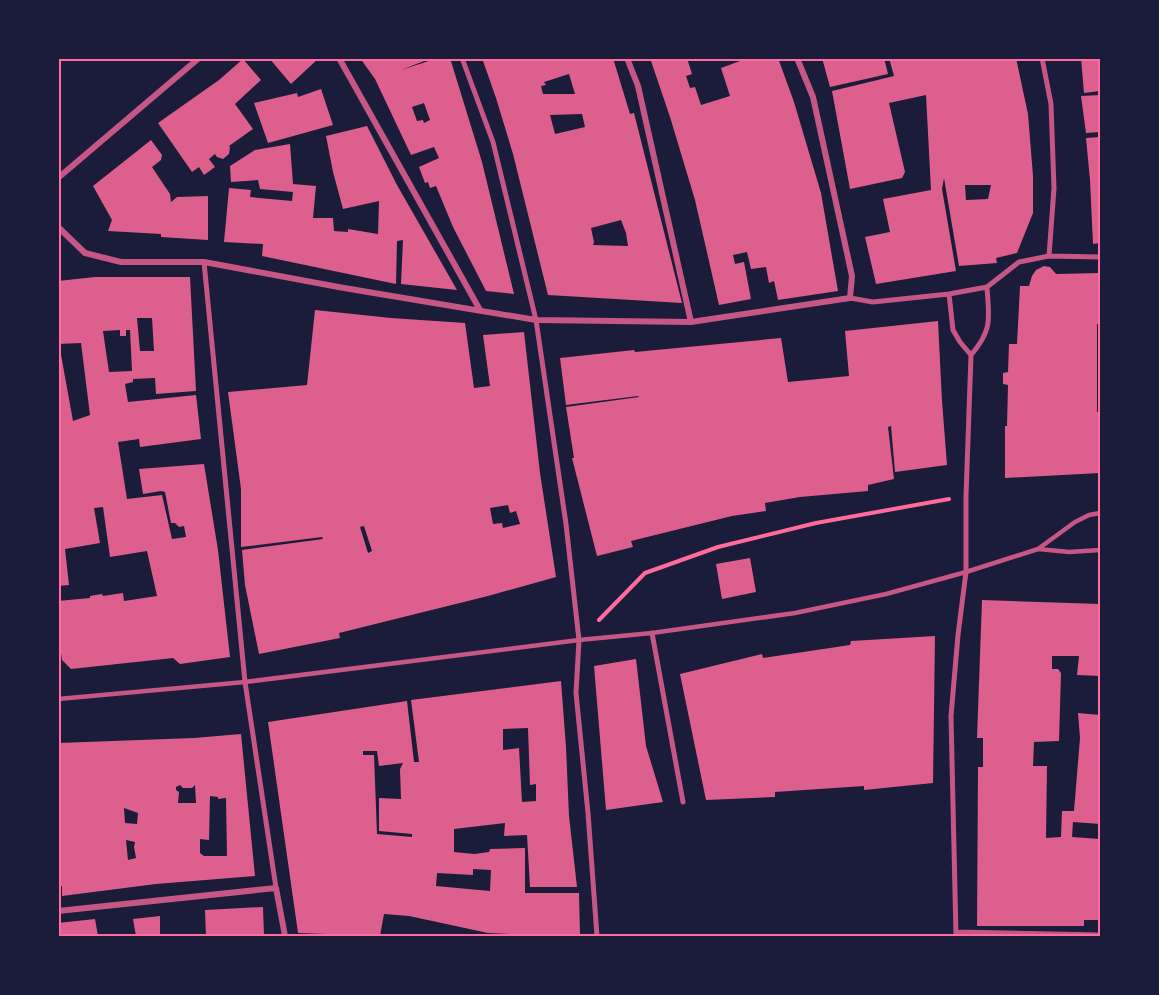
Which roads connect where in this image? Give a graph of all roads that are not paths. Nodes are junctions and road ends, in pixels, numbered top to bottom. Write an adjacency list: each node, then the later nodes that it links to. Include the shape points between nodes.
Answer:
1 (198, 58): 7 (street)
2 (339, 58): 15 (street)
3 (462, 58): 16 (street, via 493,142)
4 (627, 58): 17 (street, via 638,86)
5 (797, 58): 14 (street, via 813,97 852,276)
6 (1042, 58): 9 (street, via 1052,116 1054,188)
7 (58, 178)
8 (58, 227): 11 (street, via 85,253 121,262)
9 (1049, 256): 10 (street); 12 (street, via 1019,262)
10 (1101, 257)
11 (204, 262): 15 (street); 25 (street)
12 (987, 287): 13 (street); 18 (street, via 989,324 982,342)
13 (949, 294): 14 (street, via 873,302); 18 (street, via 953,330)
14 (850, 298): 17 (street)
15 (480, 310): 16 (street)
16 (536, 320): 17 (street); 24 (street)
17 (691, 322)
18 (970, 355): 22 (street)
19 (1101, 513): 20 (lane, via 1089,514)
20 (1038, 549): 21 (lane); 22 (lane)
21 (1101, 550)
22 (966, 572): 23 (lane, via 795,613); 30 (street, via 951,716)
23 (652, 633): 24 (lane); 27 (street)
24 (579, 640): 25 (lane); 33 (street, via 576,693)
25 (245, 682): 26 (lane); 28 (street)
26 (58, 699)
27 (683, 802)
28 (276, 888): 29 (street); 32 (street)
29 (58, 911)
30 (956, 934): 31 (street)
31 (1101, 934)
32 (285, 936)
33 (597, 936)

